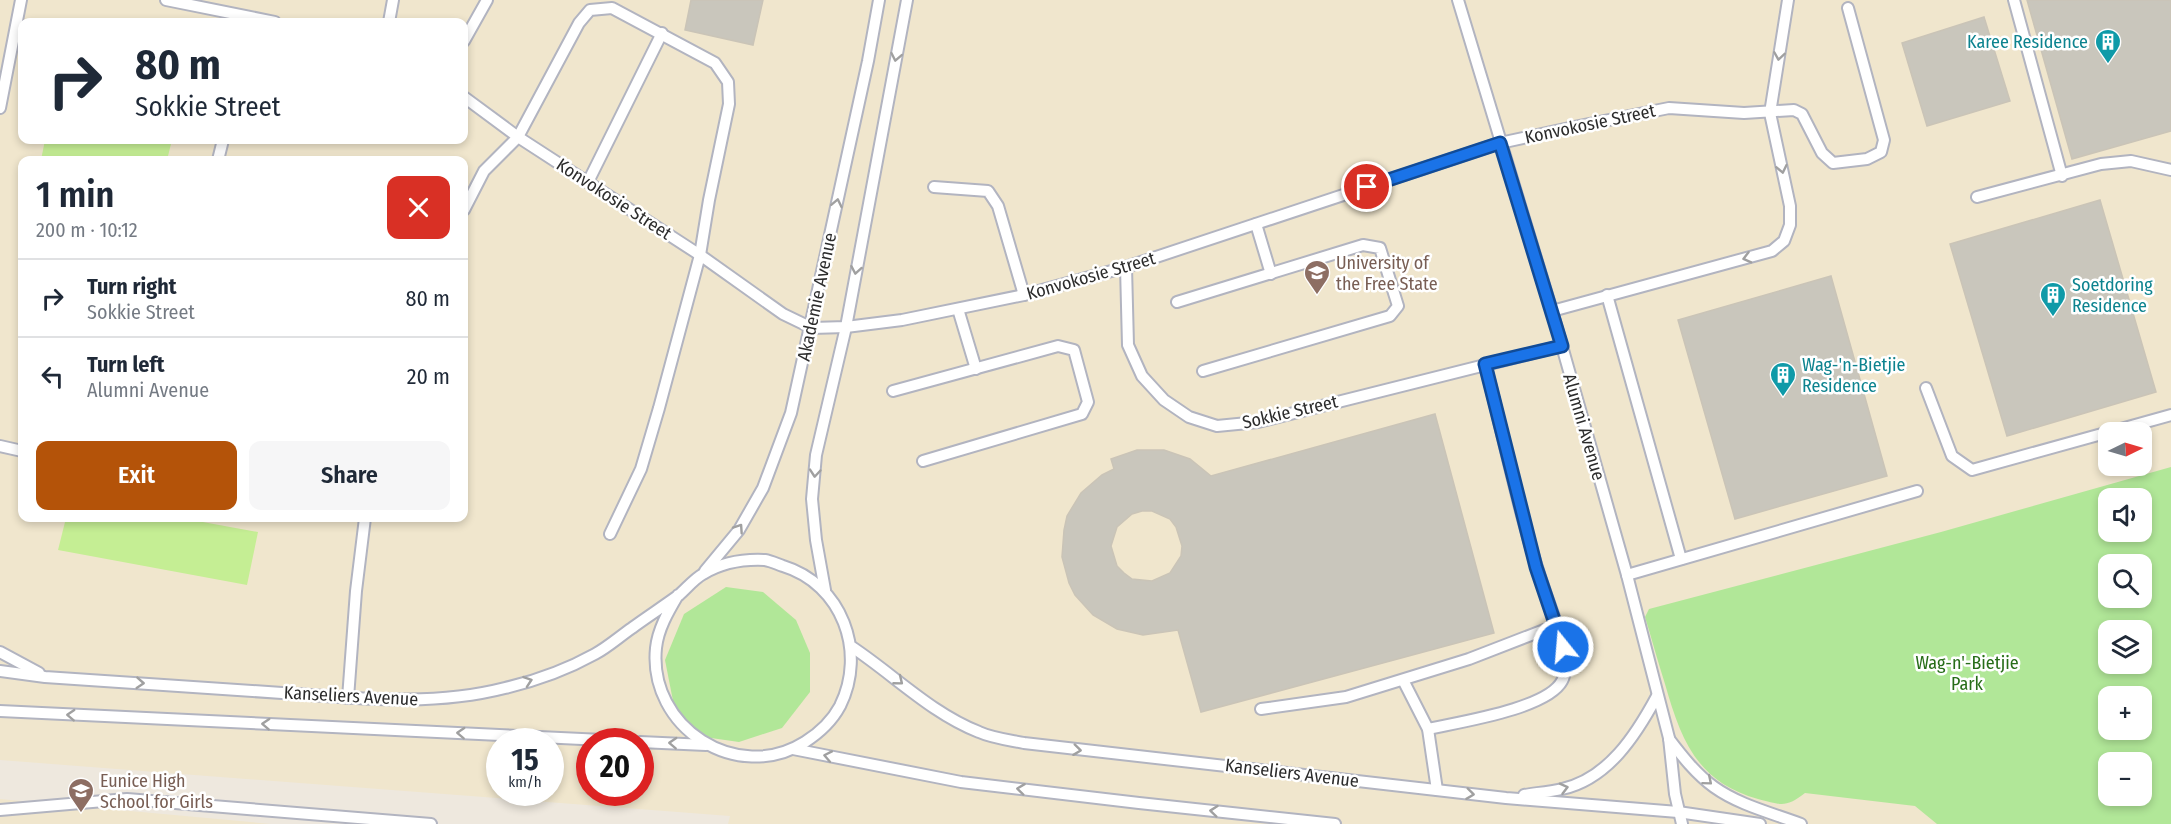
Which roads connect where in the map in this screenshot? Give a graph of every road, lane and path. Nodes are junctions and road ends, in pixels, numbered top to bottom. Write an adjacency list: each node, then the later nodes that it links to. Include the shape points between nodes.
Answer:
1 (21, 0): 16 (lane)
2 (166, 0): 11 (lane)
3 (393, 0): 12 (lane)
4 (487, 0): 14 (lane)
5 (879, 0): 36 (lane, Akademie Avenue, one-way to 5)
6 (907, 0): 35 (lane, Akademie Avenue, one-way to 35)
7 (1458, 0): 19 (lane, Alumni Avenue)
8 (1788, 0): 17 (lane, one-way to 17)
9 (2014, 0): 21 (lane)
10 (1848, 8): 17 (lane, Konvokosie Street, via 1884,140 1881,152 1867,159 1833,163 1822,153 1802,114 1794,110)
11 (241, 18)
12 (390, 18)
13 (662, 33): 18 (lane, via 612,8 591,10 579,23); 22 (lane); 27 (lane, via 715,63 728,82 729,104)
14 (468, 34)
15 (468, 99): 18 (lane, Konvokosie Street)
16 (0, 108)
17 (1770, 113): 19 (lane, Konvokosie Street, via 1669,108); 31 (lane, one-way to 31, via 1790,206 1790,225 1784,241 1772,251)
18 (518, 137): 22 (lane, Konvokosie Street); 25 (lane, via 484,171)
19 (1500, 143): 26 (lane, Konvokosie Street); 34 (lane, Alumni Avenue)
20 (2171, 170): 21 (lane, via 2131,161 2101,164)
21 (2062, 176): 24 (lane)
22 (588, 182): 27 (lane, Konvokosie Street)
23 (934, 187): 30 (lane, via 988,191 998,206)
24 (1977, 197)
25 (468, 202)
26 (1256, 224): 28 (lane, Konvokosie Street); 29 (lane)
27 (700, 255): 36 (lane, Konvokosie Street, via 783,314); 51 (lane, via 641,469)
28 (1126, 267): 30 (lane, Konvokosie Street); 38 (lane, Sokkie Street, via 1128,345 1142,376 1164,400 1189,417 1217,426 1258,422)
29 (1271, 274): 32 (lane); 40 (lane, via 1363,245 1380,248 1398,306 1390,316)
30 (1024, 295): 33 (lane, Konvokosie Street)
31 (1607, 296): 34 (lane); 52 (lane)
32 (1177, 302)
33 (958, 309): 35 (lane, Konvokosie Street); 39 (lane)
34 (1552, 310): 37 (lane, Alumni Avenue)
35 (846, 327): 36 (lane, Konvokosie Street); 55 (lane, Akademie Avenue, one-way to 55, via 816,455 812,499)
36 (812, 328): 53 (lane, Akademie Avenue, one-way to 36, via 739,530 763,488 791,413)
37 (1562, 346): 38 (lane, Sokkie Street); 54 (lane, Alumni Avenue)
38 (1485, 364): 57 (lane, via 1536,567)
39 (976, 369): 42 (lane); 48 (lane, via 1058,346 1074,350 1088,402 1082,414)
40 (1203, 371)
41 (1926, 388): 45 (lane, via 1952,456 1972,470)
42 (893, 391)
43 (2171, 415): 44 (lane)
44 (2146, 422)
45 (2098, 435)
46 (0, 446): 47 (lane)
47 (18, 450)
48 (923, 462)
49 (1917, 491): 52 (lane)
50 (365, 522): 64 (lane)
51 (610, 534)
52 (1680, 559): 54 (lane)
53 (703, 574): 55 (lane, Kanseliers Avenue, via 734,561 767,560 798,570); 56 (lane, Kanseliers Avenue)
54 (1627, 575): 63 (lane, Alumni Avenue)
55 (825, 590): 58 (lane, Kanseliers Avenue, via 843,616)
56 (678, 595): 64 (lane, Kanseliers Avenue, one-way to 56, via 409,701 455,698 506,688 594,654); 71 (lane, Kanseliers Avenue, via 663,620 656,648 657,677 667,704 683,728)
57 (1557, 626): 62 (lane); 67 (lane, via 1566,670 1562,682 1544,698)
58 (852, 647): 72 (lane, Kanseliers Avenue, via 850,678 839,708 820,732); 73 (lane, Kanseliers Avenue, one-way to 73, via 948,717 981,733 1047,746)
59 (0, 652): 61 (lane)
60 (0, 671): 61 (lane, Kanseliers Avenue)
61 (45, 676): 64 (lane, Kanseliers Avenue, one-way to 64)
62 (1403, 680): 65 (lane, via 1346,697); 67 (lane)
63 (1657, 696): 68 (lane, Alumni Avenue); 74 (lane, one-way to 63, via 1563,789 1584,781 1627,745)
64 (348, 698)
65 (1261, 709)
66 (0, 711): 69 (lane, Kanseliers Avenue, one-way to 66)
67 (1428, 729): 73 (lane)
68 (1669, 738): 76 (lane, Alumni Avenue); 81 (lane, one-way to 81, via 1689,765 1713,787)
69 (576, 739)
70 (654, 743): 71 (lane, Kanseliers Avenue, one-way to 70)
71 (706, 745): 72 (lane, Kanseliers Avenue, via 734,755 765,757)
72 (793, 749): 78 (lane, Kanseliers Avenue, one-way to 72, via 961,782)
73 (1437, 790): 74 (lane, Kanseliers Avenue, one-way to 74)
74 (1506, 798): 76 (lane, Kanseliers Avenue)
75 (0, 810): 77 (lane, via 127,799)
76 (1678, 813): 79 (lane, Alumni Avenue); 80 (lane, Kanseliers Avenue)
77 (431, 824)
78 (1335, 824)
79 (1682, 824)
80 (1760, 824)
81 (1801, 824)

